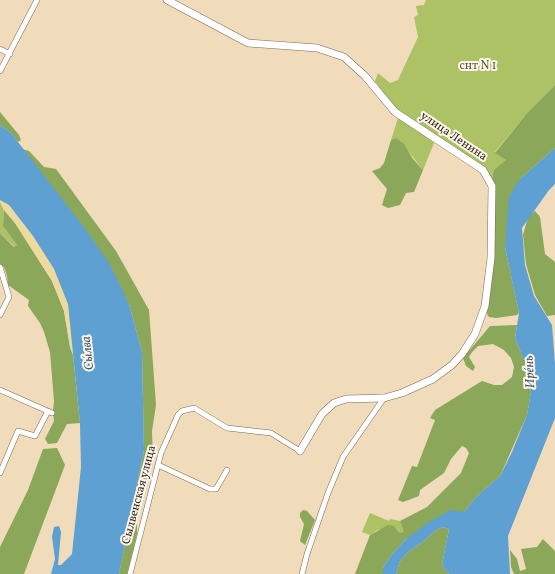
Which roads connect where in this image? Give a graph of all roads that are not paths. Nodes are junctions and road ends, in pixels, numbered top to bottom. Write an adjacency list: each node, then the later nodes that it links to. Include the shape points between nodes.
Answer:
1 (37, 0): 4 (street)
2 (167, 0): 9 (street, улица Ленина, via 248,43 317,48 344,57 365,76 394,112 483,170 492,186 491,258 485,306 478,327 462,354 445,370 419,386)
3 (0, 49): 4 (street)
4 (10, 54): 5 (street)
5 (0, 71)
6 (1, 268): 7 (street, via 9,297)
7 (0, 315)
8 (0, 390): 13 (street, via 50,412 35,436 18,431)
9 (384, 398): 10 (street, улица Ленина, via 346,399 334,403 322,414); 15 (street, via 343,457 328,493)
10 (300, 451): 11 (street, Сылвенская улица, via 271,433 227,428 192,408 185,409 178,415 163,446)
11 (158, 465): 12 (street, via 210,489 216,489); 14 (street, Сылвенская улица)
12 (227, 470)
13 (0, 473)
14 (130, 574)
15 (302, 574)

